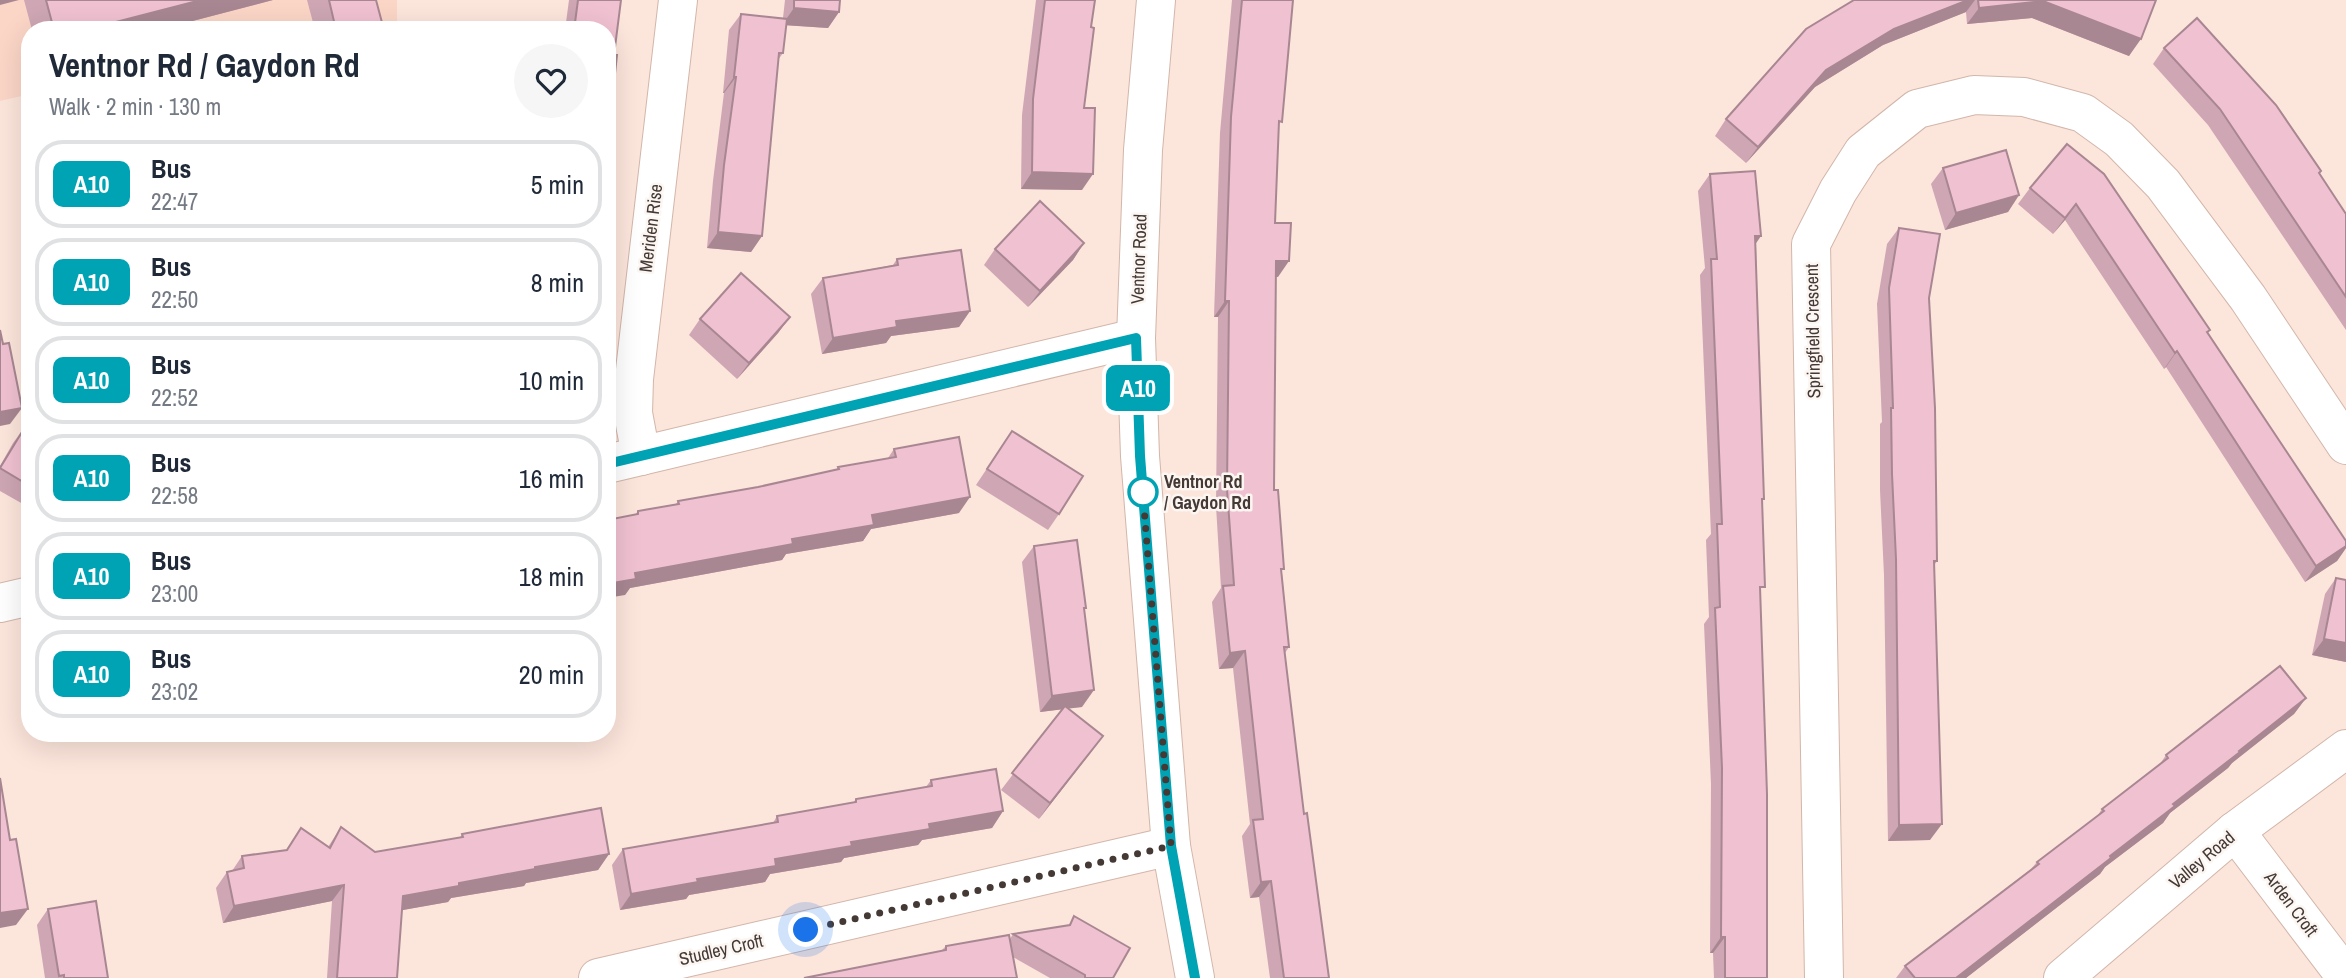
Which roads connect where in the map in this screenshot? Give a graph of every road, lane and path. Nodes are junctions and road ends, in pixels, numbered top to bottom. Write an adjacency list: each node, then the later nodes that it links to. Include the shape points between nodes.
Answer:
1 (678, 0): 5 (street, Meriden Rise)
2 (1156, 0): 3 (street, Ventnor Road, via 1143,150)
3 (1136, 338): 5 (street); 10 (street, Ventnor Road, via 1141,469)
4 (2346, 445): 14 (street, Springfield Crescent, via 2248,298 2163,184 2119,139 2083,113 2024,97 1974,95 1917,110 1863,152 1811,244)
5 (624, 460)
6 (21, 598): 7 (street)
7 (0, 603)
8 (2346, 749): 9 (street, Valley Road)
9 (2235, 831): 11 (street, Arden Croft); 15 (street, Valley Road)
10 (1171, 846): 12 (street, Studley Croft); 13 (street, Ventnor Road)
11 (2346, 977)
12 (598, 978)
13 (1195, 978)
14 (1824, 978)
15 (2063, 978)

